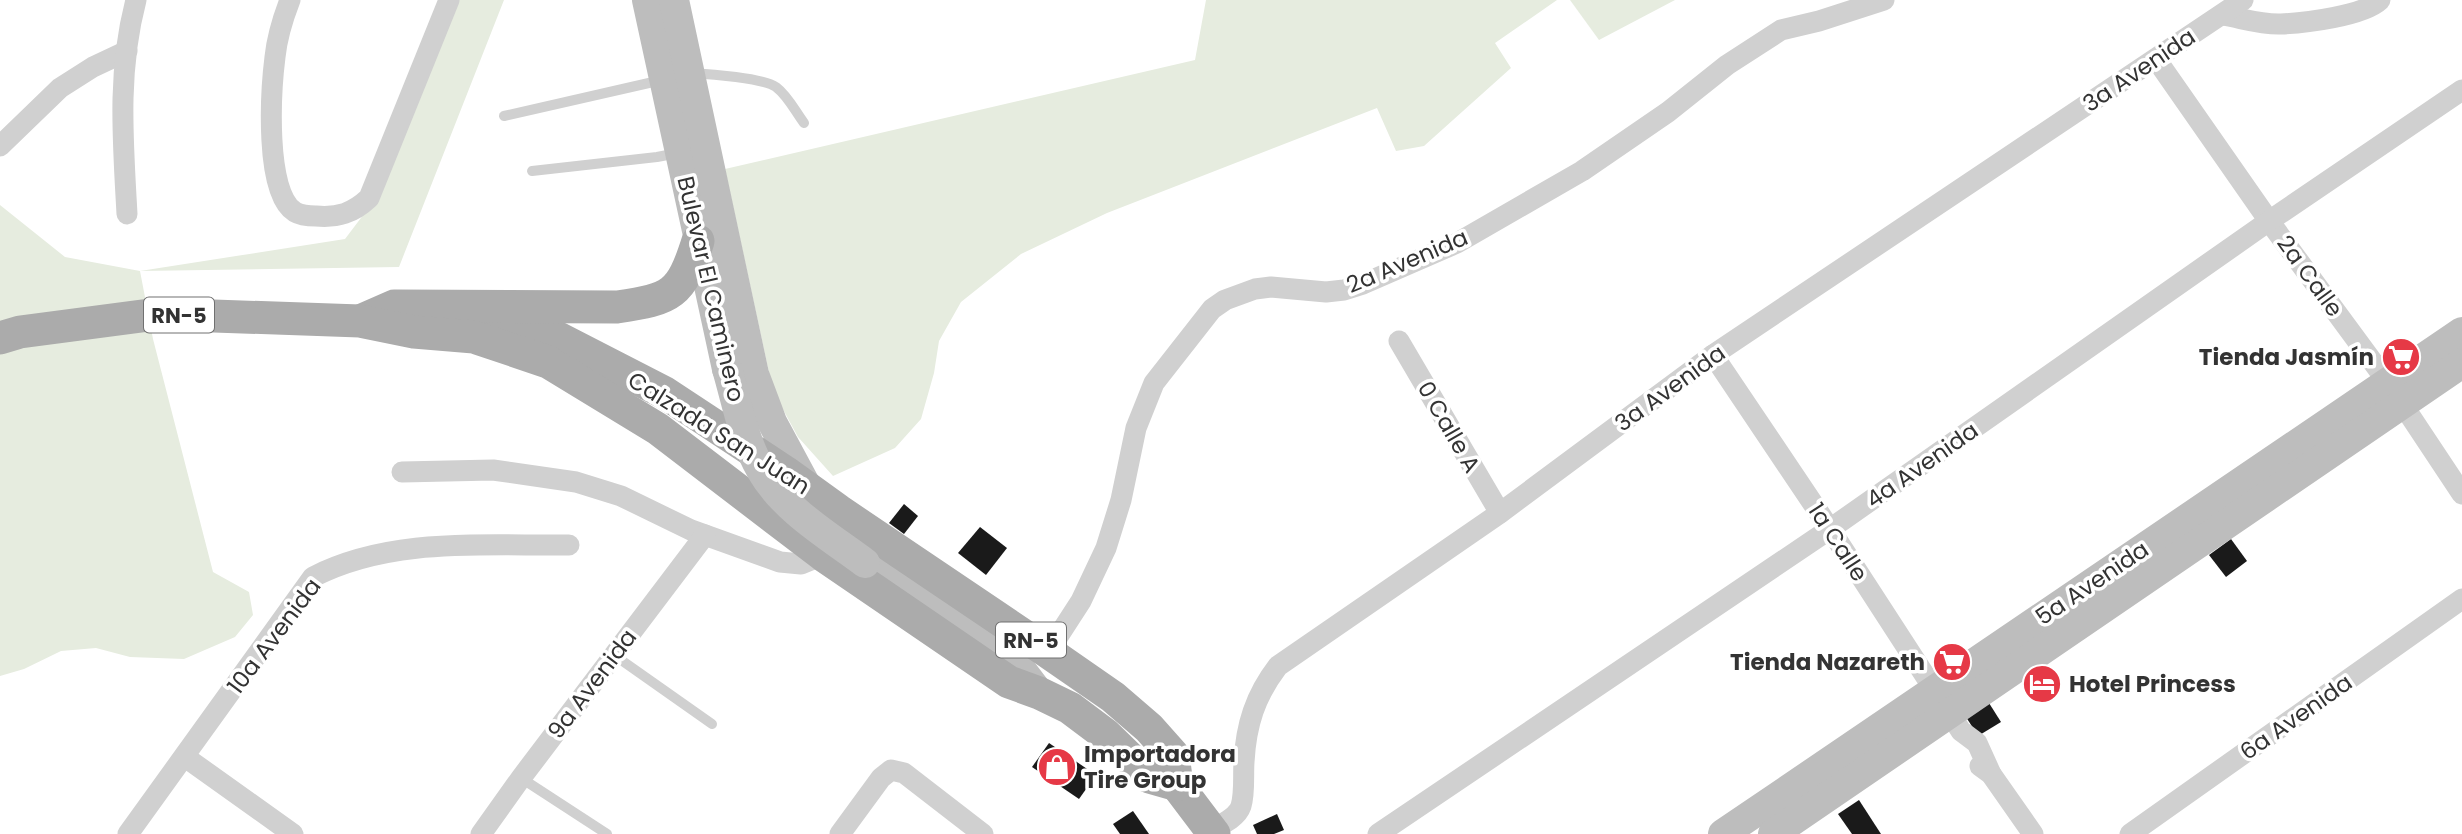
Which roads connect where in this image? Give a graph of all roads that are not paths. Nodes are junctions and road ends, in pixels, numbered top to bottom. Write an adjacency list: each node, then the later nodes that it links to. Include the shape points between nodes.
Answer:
1 (136, 0): 10 (street)
2 (290, 0): 3 (street, via 275,55 271,97 276,180 295,212 326,217 357,209 369,198)
3 (449, 0)
4 (648, 0): 12 (main road, Bulevar El Caminero)
5 (674, 0): 12 (main road, Bulevar El Caminero)
6 (1884, 0): 39 (street, 2a Avenida, via 1781,30 1582,171 1457,243 1354,287 1326,292 1255,289 1212,309 1154,383 1136,428 1106,548)
7 (2244, 0): 9 (street, 3a Avenida)
8 (2380, 0): 9 (street, via 2374,6 2330,18 2279,24)
9 (2216, 8): 11 (street, 3a Avenida)
10 (127, 51): 16 (street, via 60,88); 19 (street, via 121,104)
11 (2155, 59): 20 (street, 2a Calle); 26 (street, 3a Avenida)
12 (677, 76): 14 (lane); 15 (lane, via 716,74 773,85); 17 (main road, Bulevar El Caminero); 30 (main road, Bulevar El Caminero, via 754,374 772,422)
13 (2462, 90): 20 (street, 4a Avenida)
14 (504, 116)
15 (804, 123)
16 (0, 146)
17 (680, 153): 18 (lane); 21 (main road, Bulevar El Caminero)
18 (532, 171)
19 (127, 214)
20 (2269, 220): 28 (street, 2a Calle); 34 (street, 4a Avenida)
21 (698, 241): 22 (main road, via 679,284 649,302 617,307 394,306); 41 (main road, Bulevar El Caminero, bridge, via 727,369 747,441 762,472 806,519 979,637 1020,668)
22 (360, 321): 24 (main road, RN-5, via 157,314); 30 (main road, Calzada San Juan / RN-5, via 416,314 497,321 558,338 665,393); 37 (main road, Calzada San Juan / RN-5, via 474,337 548,362 659,429)
23 (2462, 332): 28 (main road, 5a Avenida)
24 (0, 338)
25 (1399, 341): 32 (street, 0 Calle A)
26 (1713, 355): 32 (street, 3a Avenida); 34 (street, 1a Calle)
27 (2462, 363): 28 (main road, 5a Avenida)
28 (2395, 394): 31 (street, 2a Calle); 42 (main road, 5a Avenida)
29 (402, 472): 35 (street, via 493,470 576,482 621,496)
30 (808, 489): 33 (main road, Calzada San Juan / RN-5)
31 (2462, 494)
32 (1500, 513): 47 (street, 3a Avenida, via 1278,666 1250,717 1241,806)
33 (846, 516): 37 (main road); 39 (main road, Calzada San Juan / RN-5)
34 (1830, 529): 42 (street, 1a Calle); 54 (street, 4a Avenida)
35 (705, 535): 37 (street, via 789,564 801,564); 40 (street, 9a Avenida)
36 (569, 545): 44 (street, 10a Avenida, via 410,549 338,564 313,577)
37 (817, 550): 41 (main road, Calzada San Juan / RN-5, via 1009,682)
38 (2462, 599): 58 (street, 6a Avenida)
39 (1048, 652): 46 (main road, Calzada San Juan / RN-5, via 1113,697 1149,729 1174,755)
40 (614, 655): 43 (lane); 45 (street, 9a Avenida)
41 (1039, 693): 46 (main road, Calzada San Juan / RN-5, via 1070,708 1106,735 1149,777)
42 (1948, 711): 55 (main road, 5a Avenida); 56 (main road, 5a Avenida); 57 (street, 1a Calle, via 1966,750 1991,774)
43 (712, 724)
44 (185, 757): 48 (street, 10a Avenida); 49 (street)
45 (520, 778): 50 (street, 9a Avenida); 51 (lane)
46 (1177, 785): 47 (main road, Calzada San Juan / RN-5)
47 (1213, 832)
48 (128, 834)
49 (293, 834)
50 (482, 834)
51 (607, 834)
52 (840, 834): 53 (street, via 891,770 904,773)
53 (983, 834)
54 (1378, 834)
55 (1723, 834)
56 (1773, 834)
57 (2033, 834)
58 (2130, 834)

